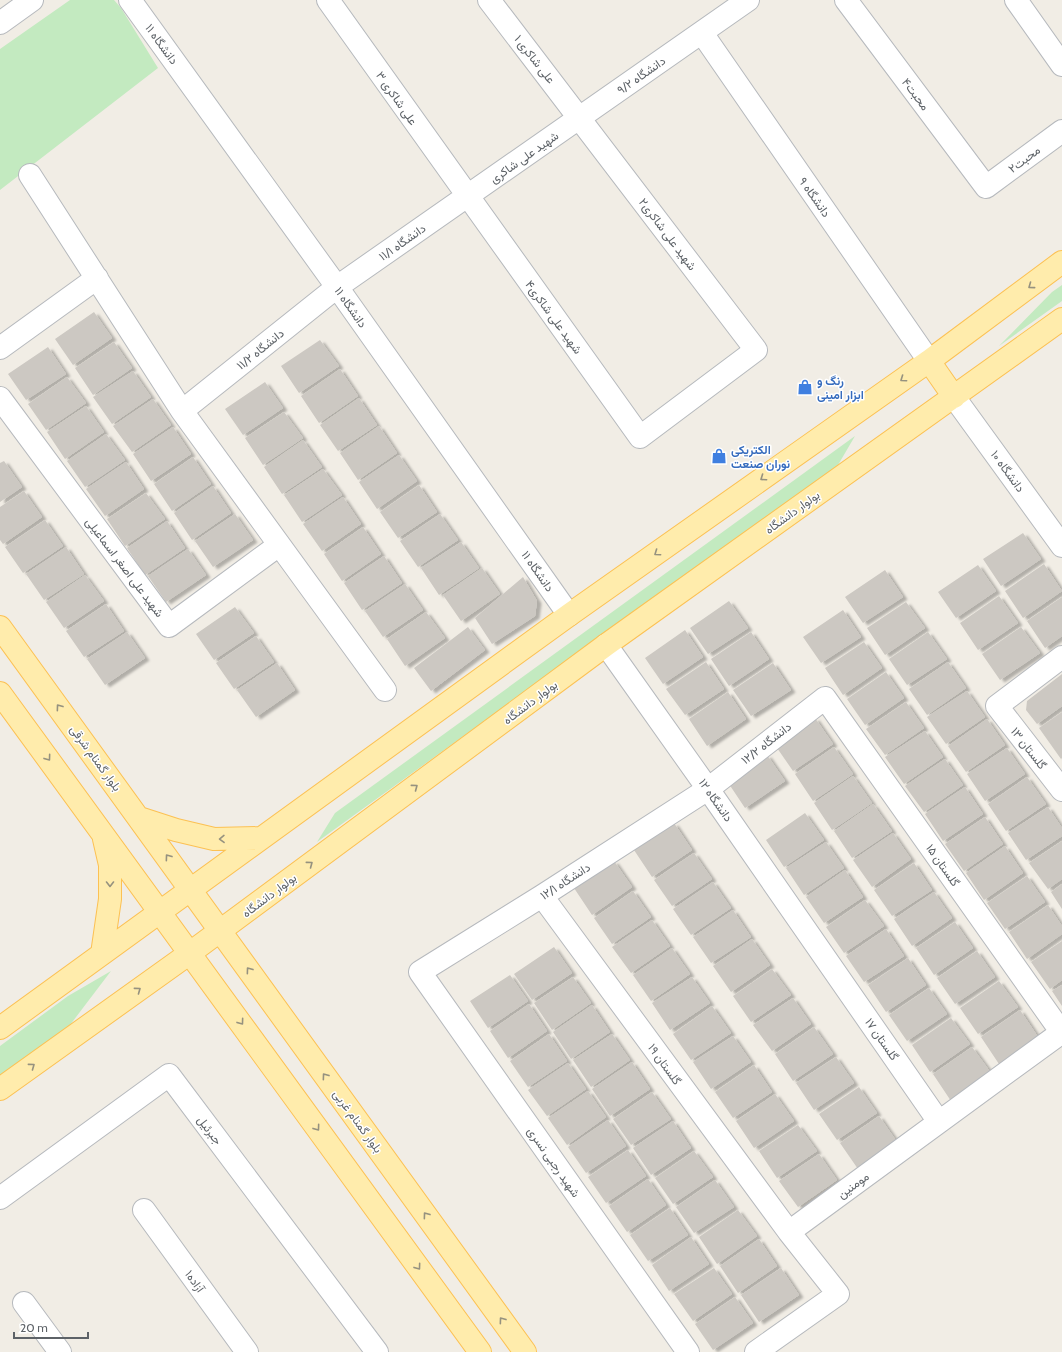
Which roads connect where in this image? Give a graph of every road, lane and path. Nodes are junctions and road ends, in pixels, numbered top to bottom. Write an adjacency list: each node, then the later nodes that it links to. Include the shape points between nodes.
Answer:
1 (32, 0): 8 (street)
2 (130, 0): 18 (street, دانشگاه ۱۱)
3 (328, 0): 15 (street, علی شاکری ۳)
4 (489, 0): 11 (street, علی شاکری ۱)
5 (748, 0): 9 (street, دانشگاه ۹/۲)
6 (846, 0): 14 (street, محبت۴)
7 (1016, 0): 10 (street)
8 (0, 23)
9 (702, 33): 11 (street, دانشگاه ۹/۲); 21 (street, دانشگاه ۹)
10 (1062, 64)
11 (580, 118): 15 (street, شهید علی شاکری); 25 (street, شهید علی شاکری۲, via 756,350)
12 (1062, 131): 14 (street, محبت۲)
13 (30, 175): 17 (street)
14 (986, 187)
15 (467, 197): 18 (street, دانشگاه ۱۱/۱); 25 (street, شهید علی شاکری۴)
16 (1062, 262): 21 (main road, one-way to 21)
17 (97, 278): 20 (street); 24 (street)
18 (337, 287): 24 (street, دانشگاه ۱۱/۲); 28 (street, دانشگاه ۱۱)
19 (1062, 319): 22 (main road, بولوار دانشگاه)
20 (0, 348)
21 (929, 361): 22 (main road); 28 (main road, one-way to 28)
22 (954, 396): 27 (street, دانشگاه ۱۰); 30 (main road, بولوار دانشگاه)
23 (0, 398): 26 (street, شهید علی اصغر اسماعیلی, via 169,626)
24 (182, 410): 26 (street)
25 (640, 437)
26 (278, 545): 32 (street)
27 (1062, 546)
28 (569, 615): 39 (main road)
29 (0, 627): 37 (main road, بلوار گمنام شرقی, one-way to 29)
30 (606, 646): 35 (street, دانشگاه ۱۲); 43 (main road, بولوار دانشگاه, one-way to 30)
31 (1062, 657): 36 (street, گلستان ۱۳, via 997,706)
32 (385, 690)
33 (0, 693): 38 (main road, one-way to 38)
34 (825, 698): 35 (street, دانشگاه ۱۲/۲); 49 (street, گلستان ۱۵)
35 (708, 788): 41 (street, دانشگاه ۱۲/۱); 46 (street, دانشگاه ۱۲)
36 (1062, 790)
37 (139, 818): 39 (main road, one-way to 37, via 214,839); 40 (main road, بلوار گمنام شرقی, one-way to 37)
38 (102, 832): 42 (main road); 45 (main road, one-way to 45, via 110,865 110,899)
39 (261, 838): 40 (main road)
40 (192, 889): 42 (main road); 43 (main road, بلوار گمنام غربی)
41 (542, 896): 47 (street, دانشگاه ۱۲/۱); 54 (street, گلستان ۱۹)
42 (160, 912): 44 (main road); 45 (main road)
43 (221, 930): 44 (main road, بولوار دانشگاه); 60 (main road, بلوار گمنام غربی, one-way to 43)
44 (190, 953): 50 (main road, بولوار دانشگاه, one-way to 44); 59 (main road, one-way to 59)
45 (102, 954): 48 (main road)
46 (824, 956): 51 (street, گلستان ۱۷)
47 (420, 972): 61 (street, شهید رجبی نسری)
48 (0, 1028)
49 (1062, 1032): 51 (street, مومنین)
50 (0, 1089)
51 (940, 1122): 54 (street, مومنین)
52 (0, 1198): 58 (street, جبرئیل, via 170,1075)
53 (144, 1210): 57 (street, آزاده۱)
54 (789, 1232): 62 (street, via 838,1294)
55 (24, 1304): 56 (street)
56 (60, 1352)
57 (247, 1352)
58 (377, 1352)
59 (480, 1352)
60 (525, 1352)
61 (688, 1352)
62 (756, 1352)

